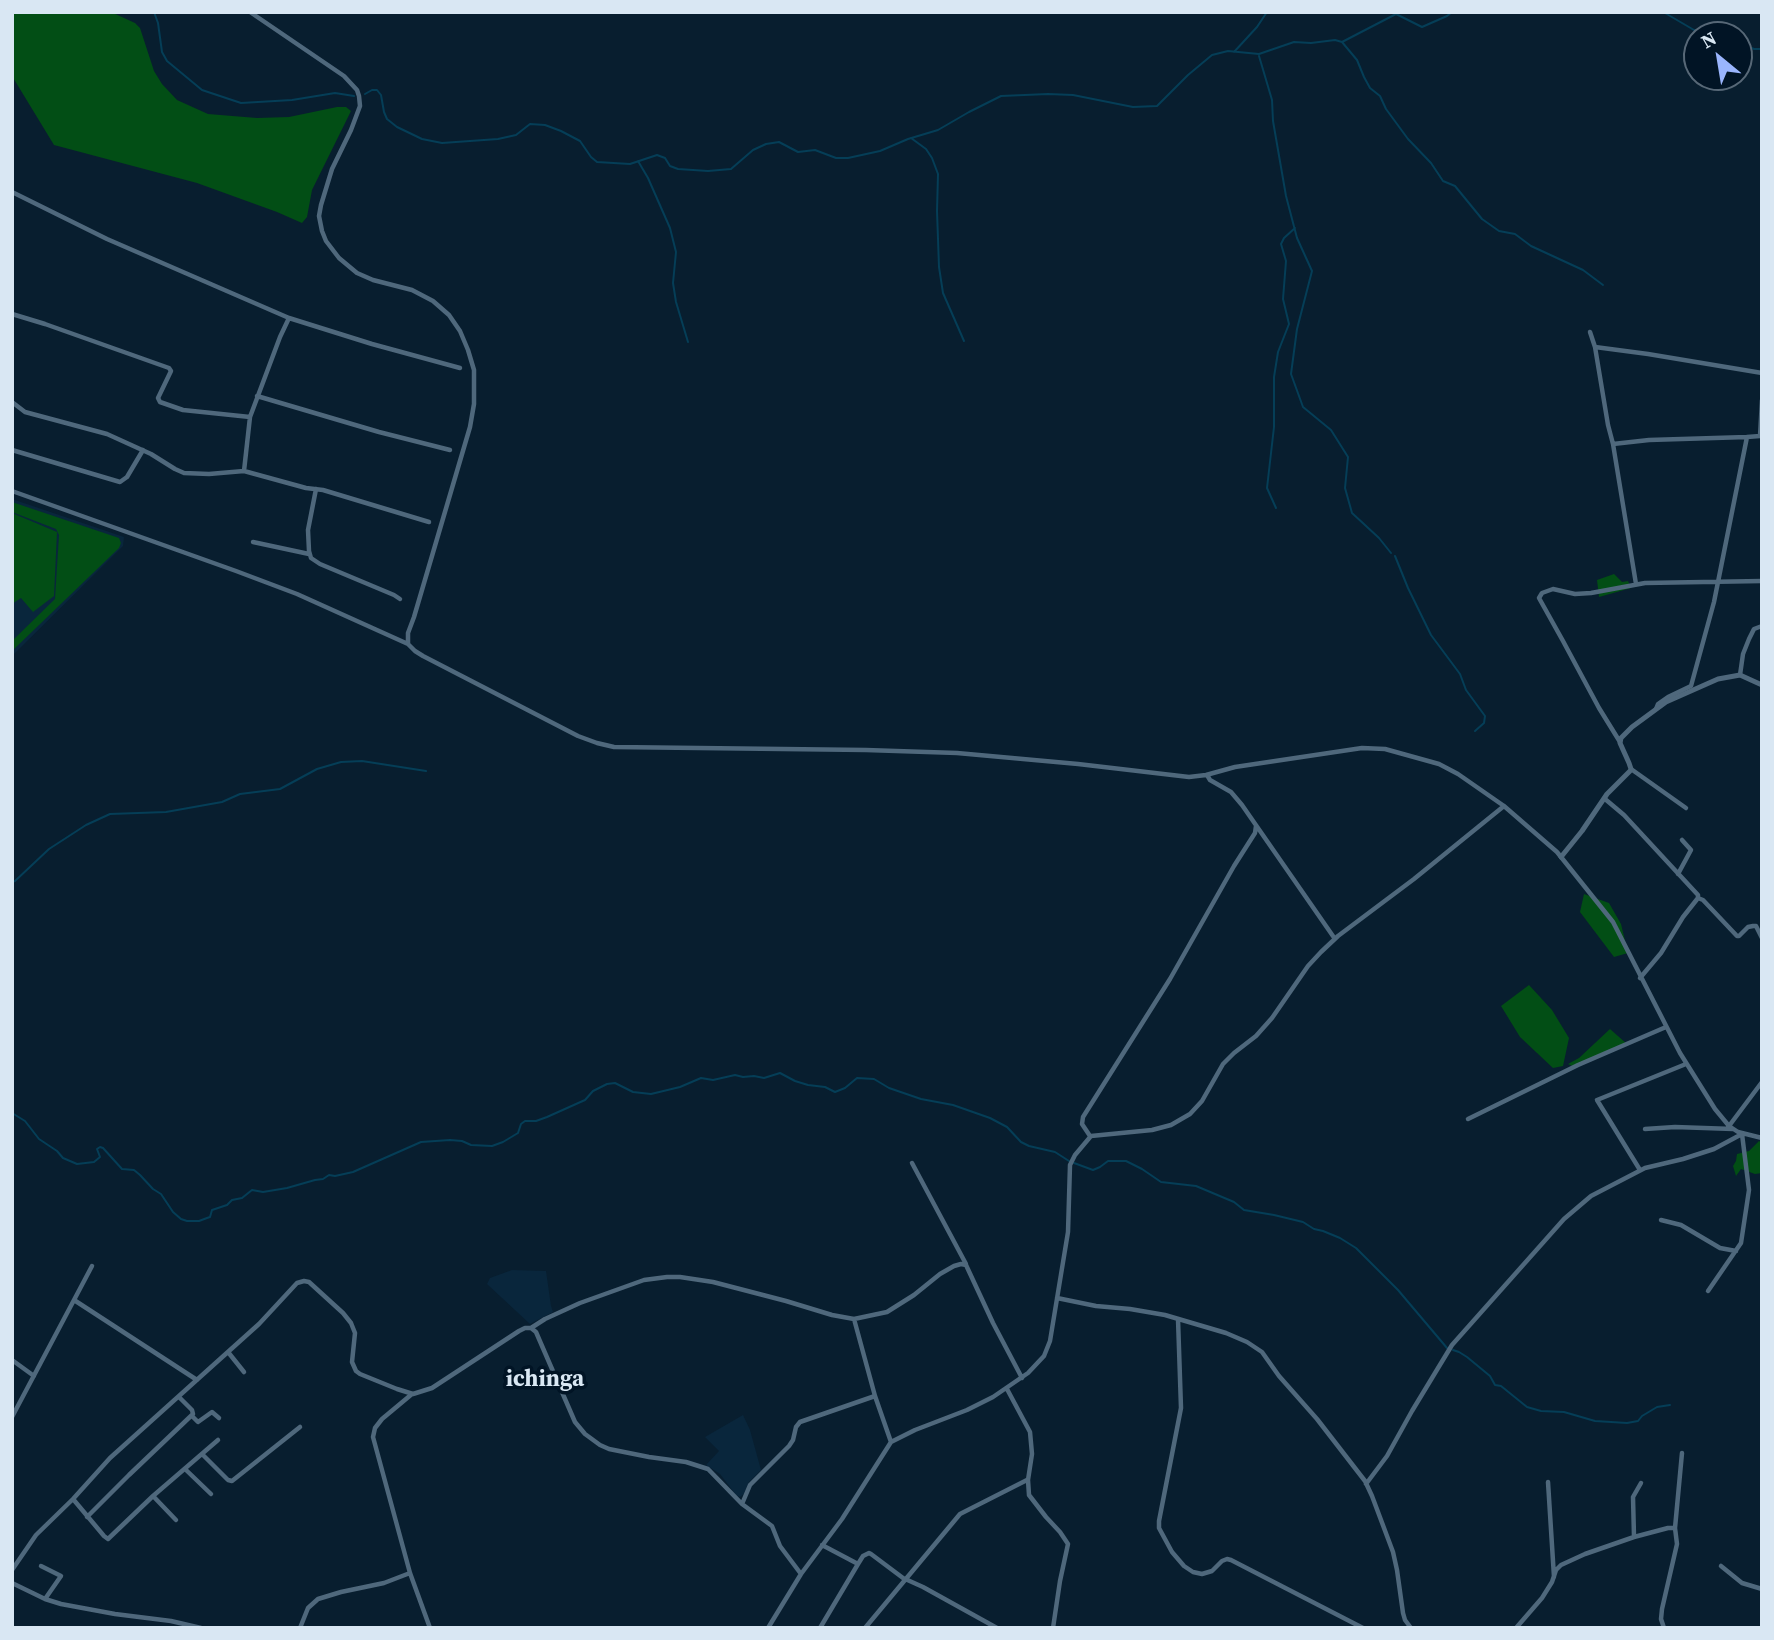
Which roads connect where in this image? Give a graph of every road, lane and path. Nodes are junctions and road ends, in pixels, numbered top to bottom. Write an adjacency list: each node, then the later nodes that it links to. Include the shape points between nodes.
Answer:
1 (250, 12): 29 (street, via 344,76 357,90 360,106 321,205 326,241 357,273 433,301 460,331 474,370 470,427)
2 (12, 192): 4 (street)
3 (12, 314): 12 (street, via 169,368 160,402 183,410)
4 (289, 318): 7 (street); 9 (street)
5 (1590, 332): 6 (street)
6 (1595, 347): 8 (street); 14 (street)
7 (460, 368)
8 (1762, 373)
9 (257, 396): 12 (street); 17 (street)
10 (1762, 400): 13 (street, via 1760,436)
11 (12, 402): 16 (street, via 25,412 107,434)
12 (250, 417): 18 (street)
13 (1747, 437): 14 (street); 25 (street)
14 (1613, 444): 26 (street)
15 (12, 450): 16 (street, via 120,482)
16 (143, 450): 18 (street, via 184,472)
17 (450, 450)
18 (244, 471): 19 (street)
19 (316, 489): 21 (street); 23 (street, via 307,530)
20 (12, 491): 29 (street, via 248,575)
21 (429, 522)
22 (253, 542): 23 (street)
23 (309, 554): 27 (street, via 320,565)
24 (1762, 581): 25 (street)
25 (1718, 583): 26 (street); 32 (street, via 1691,686 1668,697)
26 (1636, 584): 33 (street, via 1586,594 1553,589 1539,598)
27 (400, 599)
28 (1762, 626): 30 (street, via 1752,633)
29 (408, 644): 35 (street, via 578,736 614,747 957,753 1189,777)
30 (1740, 675): 31 (street); 32 (street, via 1718,679)
31 (1762, 685)
32 (1655, 710): 33 (street, via 1620,738)
33 (1620, 743): 34 (street)
34 (1631, 769): 36 (street); 38 (street)
35 (1207, 775): 37 (street, via 1298,757 1385,749 1446,766); 39 (street, via 1236,797)
36 (1605, 799): 41 (street); 42 (street)
37 (1504, 806): 41 (street); 45 (street)
38 (1686, 808)
39 (1255, 826): 45 (street); 54 (street, via 1170,979 1083,1117)
40 (1682, 840): 42 (street, via 1691,850)
41 (1561, 857): 46 (street, via 1608,915)
42 (1678, 874): 43 (street)
43 (1698, 898): 44 (street, via 1737,936 1756,926); 46 (street)
44 (1762, 938)
45 (1335, 939): 54 (street, via 1308,966 1256,1035 1223,1065 1190,1114 1152,1130)
46 (1640, 978): 47 (street)
47 (1666, 1027): 48 (street); 50 (street)
48 (1686, 1064): 51 (street); 57 (street, via 1597,1100)
49 (1762, 1082): 51 (street)
50 (1468, 1119)
51 (1732, 1128): 52 (street); 53 (street)
52 (1645, 1129)
53 (1742, 1134): 55 (street); 57 (street, via 1714,1149); 59 (street, via 1749,1190)
54 (1090, 1136): 65 (street, via 1071,1162 1068,1232)
55 (1762, 1138)
56 (912, 1163): 60 (street)
57 (1640, 1171): 92 (street, via 1577,1206 1458,1338)
58 (1661, 1220): 59 (street)
59 (1736, 1251): 64 (street)
60 (962, 1255): 61 (street); 63 (street)
61 (966, 1265): 63 (street); 74 (street)
62 (92, 1266): 66 (street)
63 (954, 1266): 68 (street, via 887,1312)
64 (1708, 1291)
65 (1057, 1298): 67 (street); 74 (street, via 1046,1353)
66 (74, 1300): 73 (street); 75 (street)
67 (1178, 1319): 92 (street, via 1226,1333 1262,1352); 121 (street, via 1181,1408 1159,1521 1172,1552 1184,1566 1202,1574 1231,1560)
68 (854, 1320): 69 (street, via 713,1282 667,1277 644,1280 580,1303); 78 (street)
69 (531, 1328): 77 (street); 96 (street, via 585,1434 609,1449 708,1469)
70 (228, 1352): 72 (street); 75 (street); 77 (street, via 304,1280 351,1324 356,1371)
71 (12, 1360): 73 (street)
72 (244, 1372)
73 (34, 1376): 81 (street)
74 (1022, 1378): 76 (street)
75 (197, 1380): 79 (street)
76 (1007, 1389): 85 (street); 89 (street, via 1030,1432)
77 (413, 1394): 106 (street, via 382,1419 373,1437)
78 (876, 1395): 85 (street); 96 (street, via 800,1422 789,1446 750,1485)
79 (178, 1397): 80 (street, via 192,1410); 95 (street, via 110,1458)
80 (192, 1416): 82 (street, via 198,1422 211,1412); 97 (street)
81 (12, 1417)
82 (219, 1418)
83 (300, 1427): 87 (street, via 232,1481)
84 (218, 1440): 87 (street)
85 (891, 1442): 101 (street)
86 (1682, 1453): 99 (street)
87 (202, 1454): 88 (street)
88 (185, 1469): 93 (street); 94 (street)
89 (1028, 1480): 109 (street, via 960,1514); 120 (street, via 1031,1498 1068,1544)
90 (1548, 1482): 108 (street)
91 (1641, 1483): 100 (street, via 1633,1497)
92 (1367, 1484): 122 (street, via 1397,1570 1402,1613)
93 (211, 1494)
94 (153, 1496): 97 (street, via 108,1539); 98 (street)
95 (73, 1499): 97 (street); 105 (street, via 36,1535)
96 (742, 1504): 107 (street, via 772,1526)
97 (87, 1517)
98 (176, 1520)
99 (1675, 1528): 100 (street); 124 (street, via 1677,1544 1662,1609)
100 (1634, 1537): 108 (street, via 1566,1562)
101 (822, 1545): 102 (street); 107 (street)
102 (858, 1564): 109 (street, via 863,1556 872,1554); 117 (street)
103 (41, 1566): 112 (street, via 61,1576)
104 (1721, 1566): 111 (street, via 1742,1583)
105 (12, 1570)
106 (410, 1573): 114 (street, via 318,1600 308,1608); 115 (street)
107 (801, 1574): 116 (street)
108 (1554, 1578): 123 (street)
109 (906, 1579): 118 (street); 119 (street)
110 (12, 1583): 112 (street)
111 (1762, 1589)
112 (46, 1599): 113 (street)
113 (201, 1628)
114 (300, 1628)
115 (430, 1628)
116 (768, 1628)
117 (820, 1628)
118 (865, 1628)
119 (996, 1628)
120 (1053, 1628)
121 (1363, 1628)
122 (1412, 1628)
123 (1516, 1628)
124 (1664, 1628)

